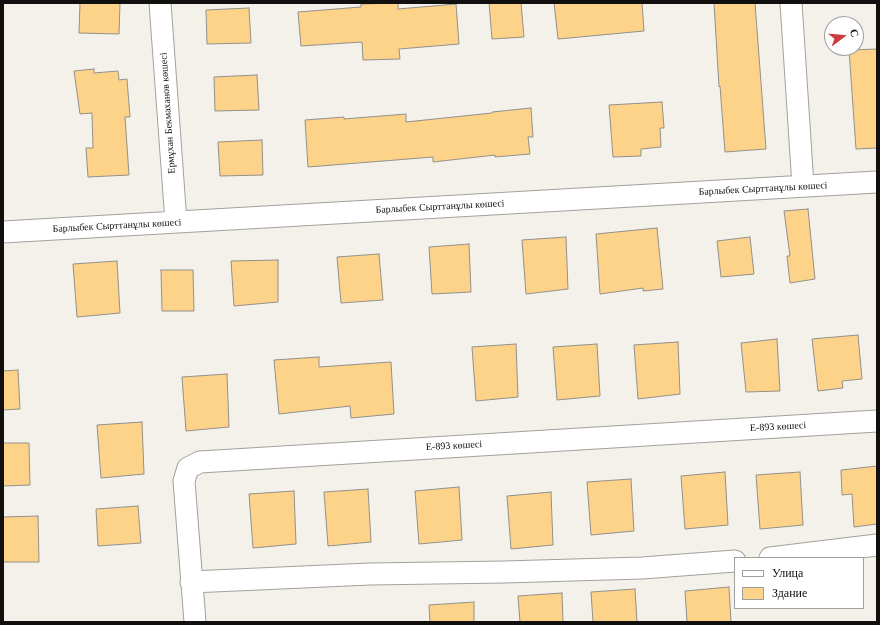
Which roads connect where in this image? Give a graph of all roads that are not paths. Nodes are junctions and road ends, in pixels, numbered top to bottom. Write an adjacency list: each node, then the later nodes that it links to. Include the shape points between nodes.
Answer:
1 (160, 3): 5 (street, Ермұхан Бекмаханов көшесі)
2 (791, 3): 4 (street)
3 (877, 182): 4 (street, Барлыбек Сырттанұлы көшесі)
4 (803, 186): 5 (street, Барлыбек Сырттанұлы көшесі)
5 (176, 222): 6 (street, Барлыбек Сырттанұлы көшесі)
6 (3, 232)
7 (877, 421): 11 (street, Е-893 көшесі, via 200,462 188,468 184,480)
8 (877, 545): 9 (street)
9 (778, 557)
10 (734, 561): 11 (street, via 642,568 370,574)
11 (191, 582): 12 (street, Е-893 көшесі)
12 (195, 622)

